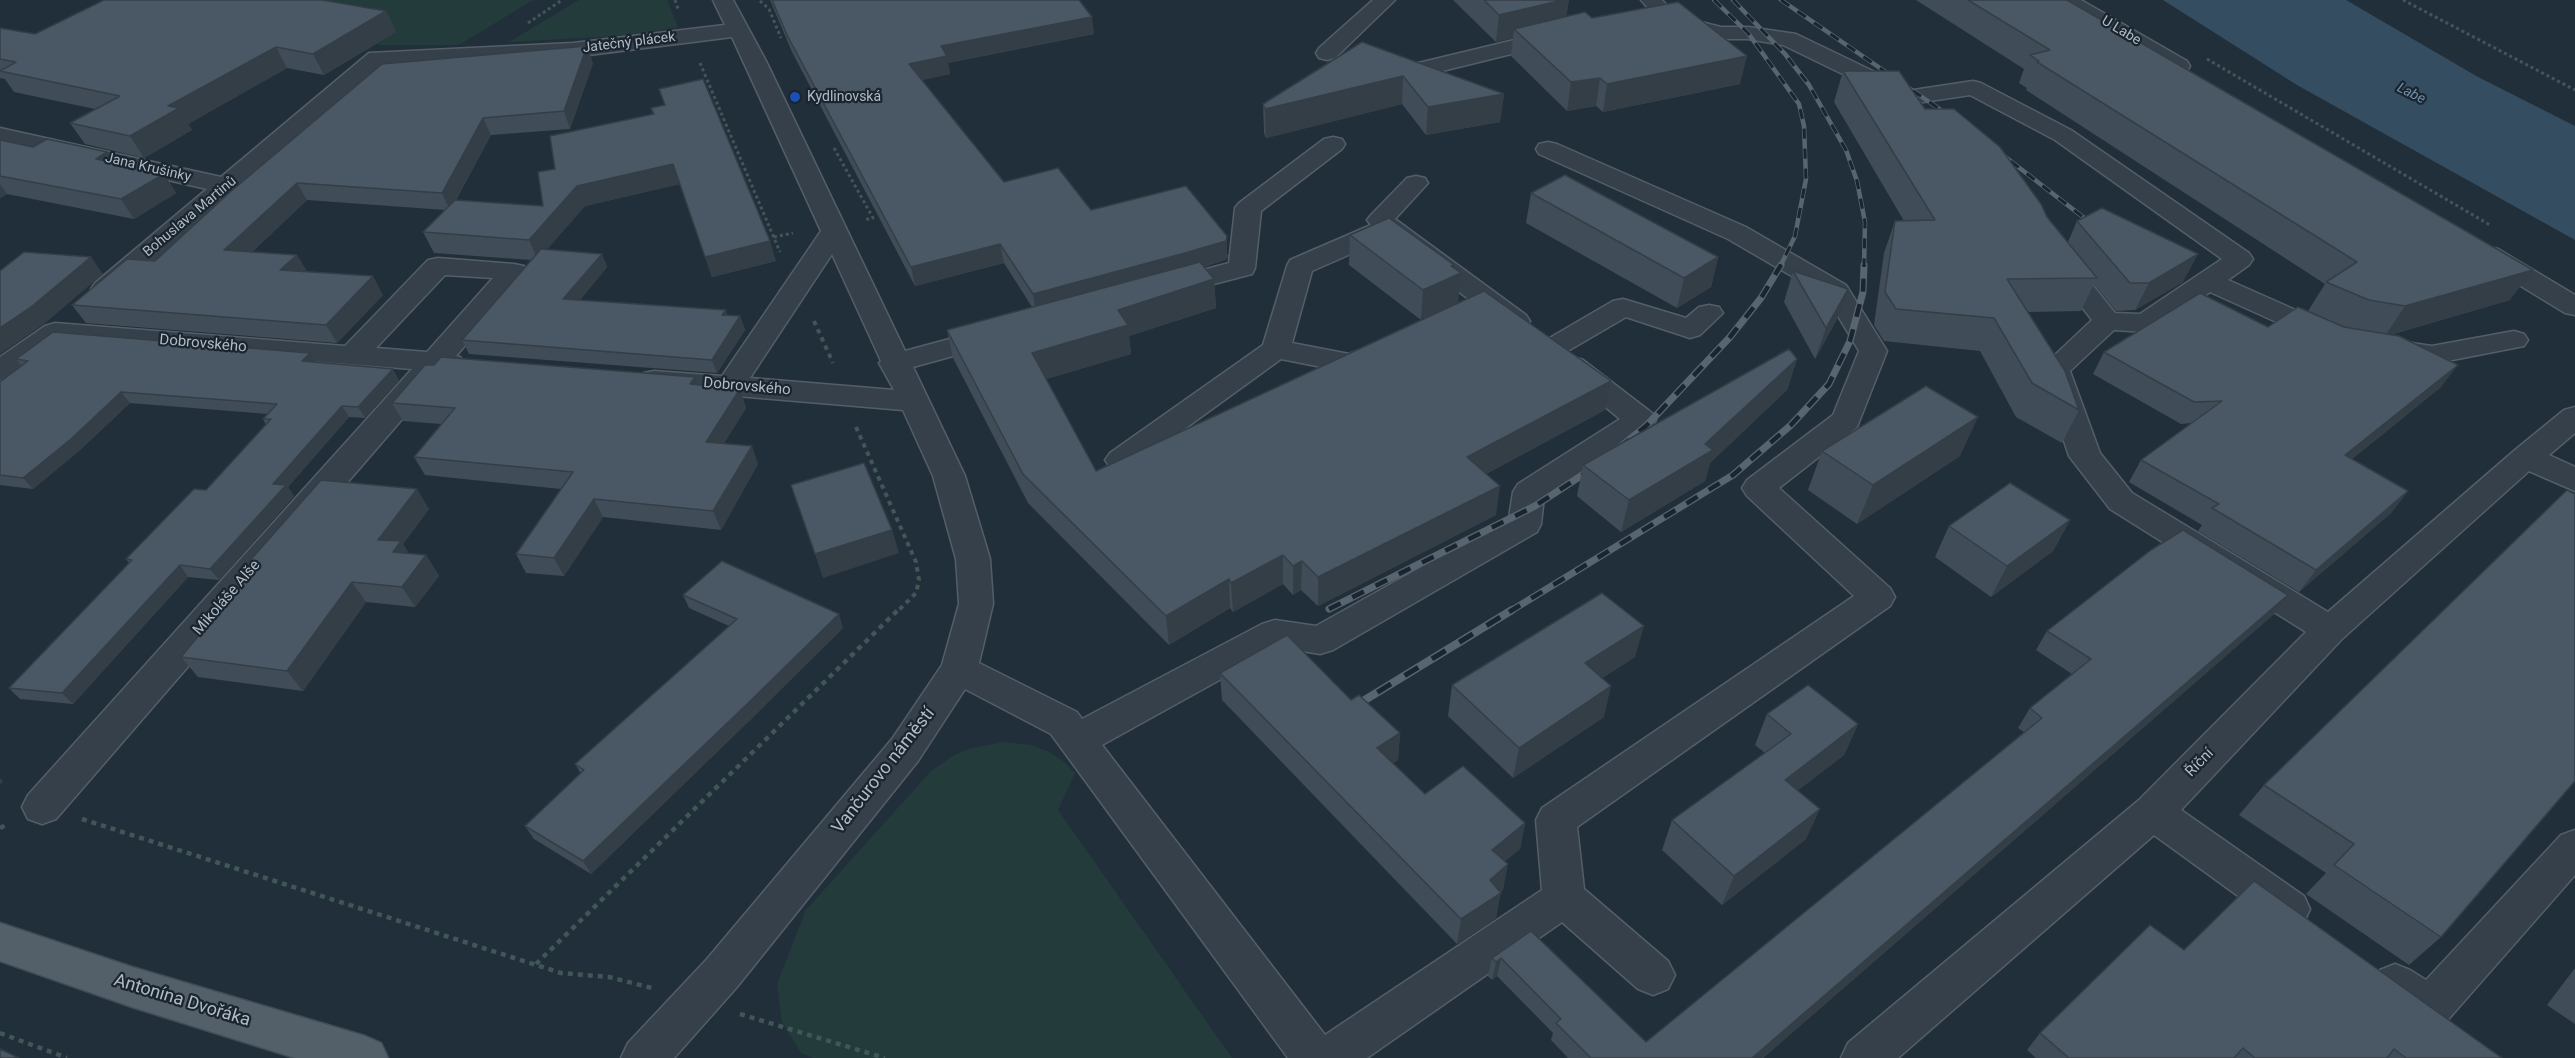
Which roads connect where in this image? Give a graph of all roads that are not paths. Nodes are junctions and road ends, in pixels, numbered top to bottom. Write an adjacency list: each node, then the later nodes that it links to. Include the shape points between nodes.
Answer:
1 (723, 0): 5 (street)
2 (1385, 0): 7 (street)
3 (2066, 0): 9 (street, U Labe)
4 (1650, 9): 20 (street, via 1700,29 1788,39 1919,105 1973,88 2063,135 2240,259)
5 (737, 30): 8 (street, Jatečný plácek, via 573,50); 17 (street)
6 (1580, 31): 10 (street)
7 (1327, 53)
8 (377, 58): 15 (street, Bohuslava Martinů)
9 (2203, 69)
10 (1418, 70)
11 (0, 135): 15 (street, Jana Krušinky)
12 (1333, 144): 21 (street, via 1248,208 1242,268)
13 (1548, 149): 51 (street, via 1737,233 1836,291 1873,351 1846,420 1758,488 1878,597 1556,820)
14 (1416, 183): 16 (street, via 1380,220)
15 (226, 186): 28 (street, Bohuslava Martinů)
16 (1389, 226): 22 (street); 31 (street, via 1300,266)
17 (834, 231): 35 (street); 39 (street)
18 (2043, 237): 26 (street)
19 (2474, 246): 23 (street)
20 (2208, 281): 26 (street, via 2146,323); 29 (street, via 2341,341 2432,355)
21 (1142, 296)
22 (1492, 302): 25 (street); 32 (street)
23 (2575, 307)
24 (1709, 313): 32 (street, via 1690,329 1623,307)
25 (1460, 316)
26 (2106, 321): 45 (street, via 2055,369 2085,456 2121,501)
27 (1019, 329): 35 (street)
28 (55, 332): 33 (street, Dobrovského); 37 (street, Bohuslava Martinů)
29 (2514, 340)
30 (1395, 345): 31 (street, via 1352,364)
31 (1276, 349): 43 (street)
32 (1551, 349): 47 (street, via 1641,420 1529,492 1525,524 1320,640 1275,633)
33 (352, 356): 34 (street, Dobrovského); 34 (street, via 438,266 514,272)
34 (435, 362): 36 (street, Dobrovského); 48 (street, Mikoláše Alše)
35 (894, 363): 40 (street)
36 (482, 366)
37 (0, 371)
38 (624, 377): 39 (street, Dobrovského)
39 (730, 386): 40 (street, Dobrovského)
40 (915, 401): 46 (street, via 949,476 973,559 976,604)
41 (2575, 417): 42 (street, Říční)
42 (2526, 457): 44 (street); 45 (street, Říční)
43 (1120, 460)
44 (2575, 480)
45 (2330, 630): 49 (street, Říční)
46 (959, 669): 47 (street, via 1064,723); 57 (street, Vančurovo náměstí, via 905,750 698,1001)
47 (1077, 740): 58 (street)
48 (42, 807)
49 (2153, 812): 52 (street); 60 (street, Říční)
50 (2575, 847): 54 (street, via 2429,1008)
51 (1564, 898): 55 (street); 59 (street)
52 (2315, 927)
53 (0, 942): 56 (main road, Antonína Dvořáka)
54 (2362, 961)
55 (1653, 975)
56 (365, 1058)
57 (644, 1058)
58 (1315, 1058)
59 (1329, 1058)
60 (1864, 1058)

